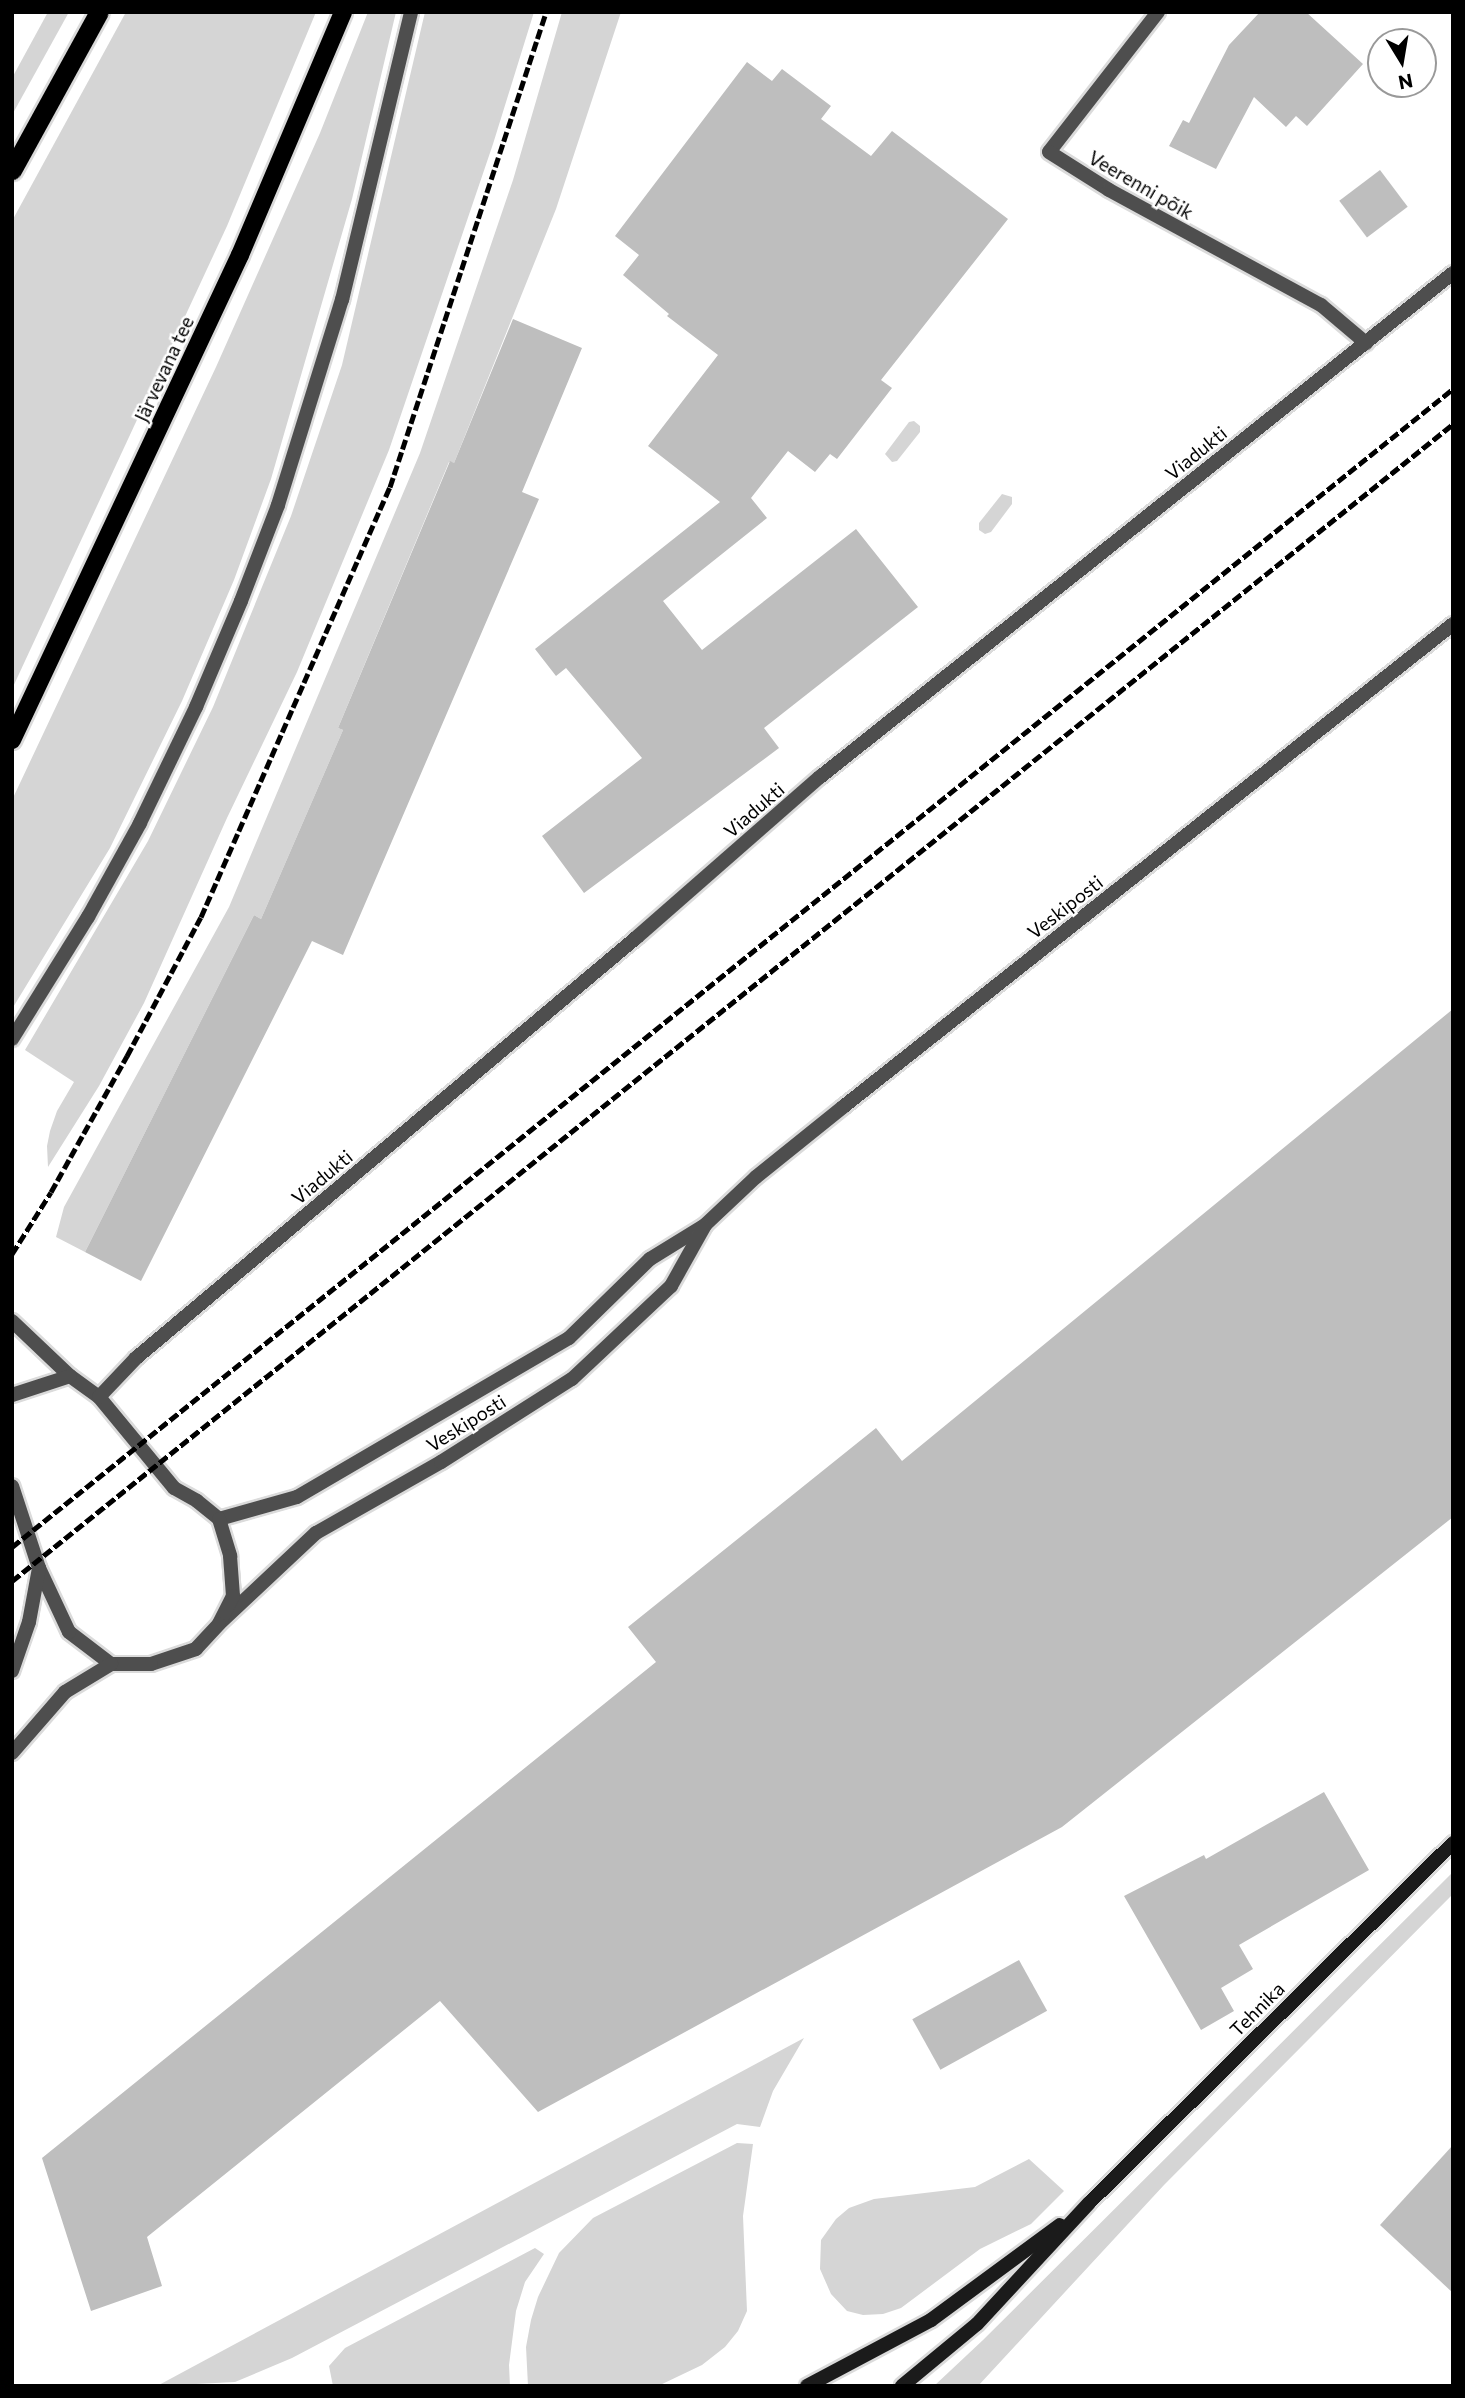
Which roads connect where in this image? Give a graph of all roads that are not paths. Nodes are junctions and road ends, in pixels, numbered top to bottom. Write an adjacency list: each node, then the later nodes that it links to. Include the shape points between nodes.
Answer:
1 (99, 12): 5 (highway)
2 (343, 12): 9 (main road, Järvevana tee, via 240,255)
3 (411, 12): 10 (street, via 342,300 278,505 241,601 141,823)
4 (1158, 12): 7 (street, Veerenni põik, via 1049,152 1120,197 1321,305)
5 (12, 170)
6 (1453, 273): 7 (street, Viadukti)
7 (1366, 343): 15 (street, Viadukti, via 820,778 136,1358)
8 (1453, 624): 11 (street, Veskiposti, via 843,1107)
9 (12, 740)
10 (12, 1039)
11 (705, 1224): 17 (street, Veskiposti, via 650,1259 569,1338 297,1497); 19 (street, Veskiposti, via 671,1286 572,1378 441,1462 316,1533)
12 (12, 1321): 13 (street)
13 (70, 1376): 14 (street); 15 (street)
14 (12, 1395)
15 (99, 1397): 17 (street, via 174,1488)
16 (12, 1486): 18 (street)
17 (219, 1518): 19 (street, via 230,1556 233,1595)
18 (40, 1568): 20 (street, via 69,1632); 21 (street, via 29,1622)
19 (219, 1624): 20 (street, Veskiposti, via 196,1649 151,1664)
20 (111, 1664): 22 (street, via 65,1692)
21 (12, 1671)
22 (12, 1754)
23 (1453, 1843): 24 (main road, Tehnika)
24 (1089, 2203): 25 (main road, Tehnika, via 931,2320); 26 (main road, Tehnika, via 977,2324)
25 (807, 2386)
26 (902, 2386)

